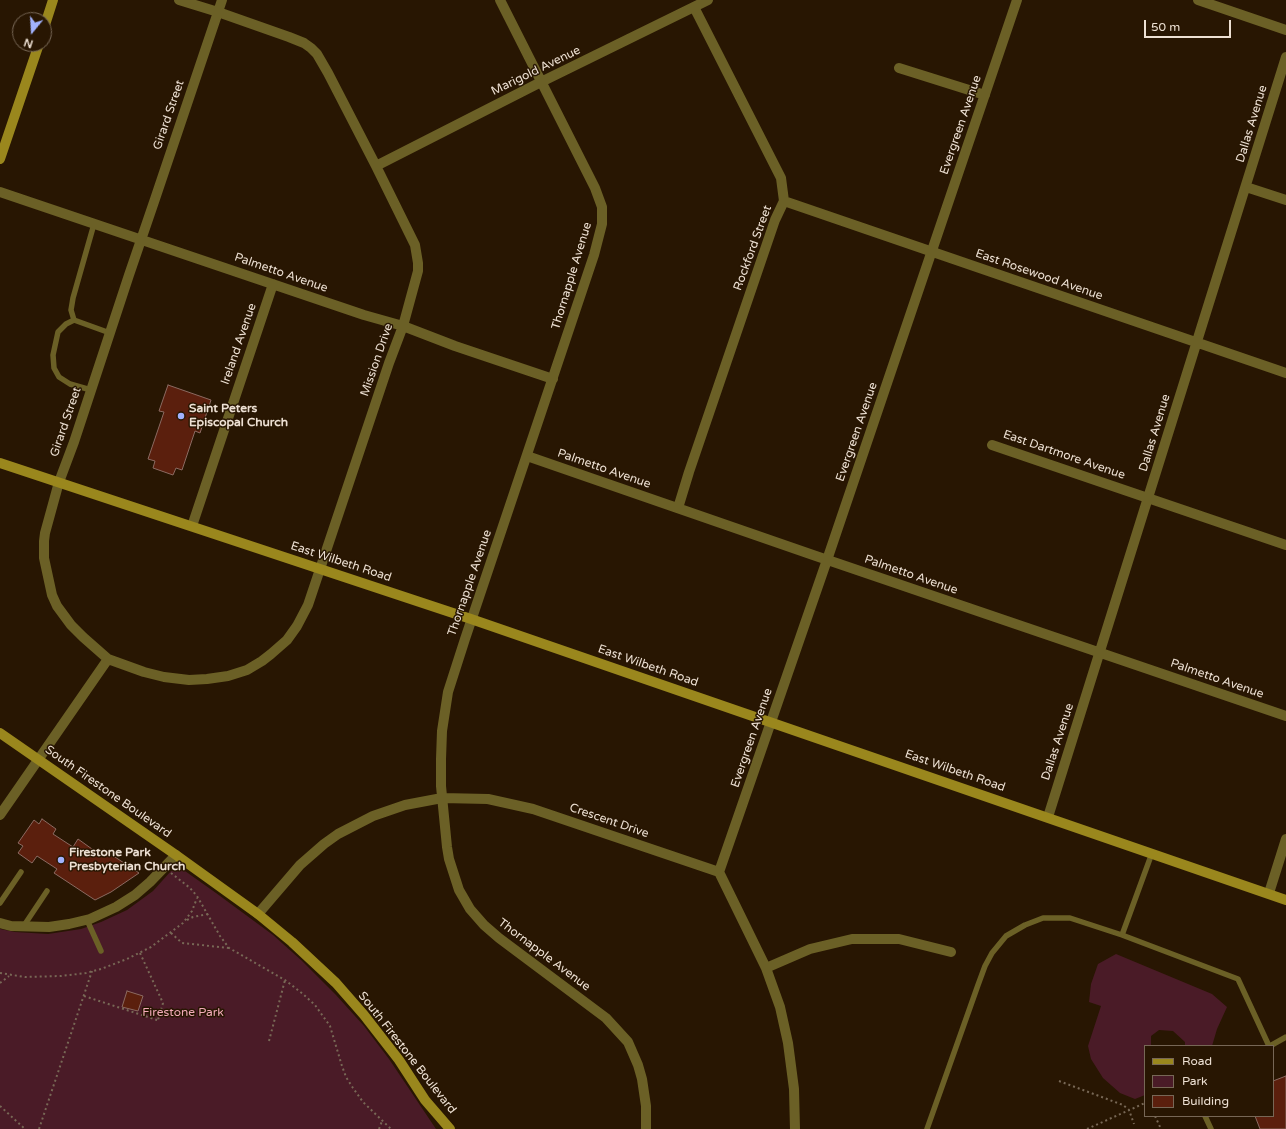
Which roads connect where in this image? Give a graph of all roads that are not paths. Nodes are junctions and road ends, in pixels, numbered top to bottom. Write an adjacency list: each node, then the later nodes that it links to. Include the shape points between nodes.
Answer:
1 (54, 0): 9 (main road)
2 (179, 0): 10 (street, Mission Drive)
3 (222, 0): 10 (street, Girard Street)
4 (500, 0): 15 (street, Thornapple Avenue)
5 (708, 0): 8 (street, Marigold Avenue)
6 (1017, 0): 16 (street, Evergreen Avenue)
7 (1198, 0): 11 (street)
8 (694, 7): 15 (street, Marigold Avenue); 22 (street, Rockford Street, via 781,178)
9 (50, 12)
10 (218, 12): 18 (street, Mission Drive, via 289,37 311,48 328,73); 24 (street, Girard Street)
11 (1286, 30)
12 (36, 52): 17 (main road)
13 (1286, 57): 19 (street, Dallas Avenue)
14 (899, 68): 16 (street)
15 (541, 82): 18 (street, Marigold Avenue); 32 (street, Thornapple Avenue, via 595,188 603,216 596,247)
16 (985, 95): 25 (street, Evergreen Avenue)
17 (0, 159)
18 (376, 166): 28 (street, Mission Drive, via 417,254 418,272)
19 (1246, 186): 21 (street); 30 (street, Dallas Avenue)
20 (0, 192): 23 (street, Palmetto Avenue)
21 (1286, 200)
22 (784, 201): 25 (street, East Rosewood Avenue); 39 (street, Rockford Street, via 775,220)
23 (94, 224): 24 (street, Palmetto Avenue); 27 (lane, via 73,298 71,310)
24 (141, 240): 26 (street, Palmetto Avenue); 29 (street, Girard Street)
25 (932, 252): 30 (street, East Rosewood Avenue); 42 (street, Evergreen Avenue)
26 (273, 284): 28 (street, Palmetto Avenue); 40 (street, Ireland Avenue)
27 (74, 320): 29 (lane); 33 (lane, via 58,332 53,355 54,368 59,377 70,384)
28 (403, 326): 32 (street, Palmetto Avenue); 43 (street, Mission Drive)
29 (110, 333): 33 (street, Girard Street)
30 (1197, 342): 31 (street, East Rosewood Avenue); 38 (street, Dallas Avenue)
31 (1286, 373)
32 (553, 379): 35 (street, Thornapple Avenue)
33 (91, 390): 37 (street, Girard Street)
34 (992, 444): 38 (street, East Dartmore Avenue)
35 (527, 456): 39 (street, Palmetto Avenue); 44 (street, Thornapple Avenue)
36 (0, 463): 37 (main road, East Wilbeth Road)
37 (59, 482): 40 (main road, East Wilbeth Road); 46 (street, Girard Street, via 44,541 49,584 57,606 71,625)
38 (1148, 498): 41 (street, East Dartmore Avenue); 45 (street, Dallas Avenue)
39 (678, 508): 42 (street, Palmetto Avenue)
40 (192, 526): 43 (main road, East Wilbeth Road)
41 (1286, 545)
42 (827, 560): 45 (street, Palmetto Avenue); 48 (street, Evergreen Avenue)
43 (320, 569): 44 (main road, East Wilbeth Road); 46 (street, Mission Drive, via 308,605 287,640 247,670 207,680 189,680 144,672)
44 (471, 619): 48 (main road, East Wilbeth Road); 51 (street, Thornapple Avenue, via 448,692 442,731)
45 (1099, 653): 47 (street, Palmetto Avenue); 53 (street, Dallas Avenue)
46 (108, 658): 50 (street)
47 (1286, 716)
48 (771, 722): 53 (main road, East Wilbeth Road); 58 (street, Evergreen Avenue)
49 (0, 733): 50 (main road, South Firestone Boulevard)
50 (38, 759): 52 (street); 56 (main road, South Firestone Boulevard)
51 (442, 798): 58 (street, Crescent Drive, via 506,802 533,809); 63 (street, Crescent Drive, via 406,805 373,816 338,834 300,864); 76 (street, Thornapple Avenue, via 449,859 459,890 470,909 499,938 606,1018 628,1042 642,1078)
52 (0, 815)
53 (1048, 817): 55 (main road, East Wilbeth Road)
54 (1286, 839): 60 (street)
55 (1152, 853): 60 (main road, East Wilbeth Road); 67 (lane)
56 (176, 855): 63 (main road, South Firestone Boulevard); 64 (street, via 135,895)
57 (21, 872): 62 (lane)
58 (719, 872): 70 (street)
59 (47, 891): 66 (lane)
60 (1269, 893): 61 (main road, East Wilbeth Road)
61 (1286, 900)
62 (0, 903)
63 (258, 914): 75 (main road, South Firestone Boulevard, via 336,983 364,1015 399,1060 425,1100)
64 (87, 920): 66 (street, via 49,927); 68 (lane)
65 (0, 923): 66 (street)
66 (23, 926)
67 (1122, 935): 72 (lane, via 1238,978); 78 (lane, via 1070,918 1043,918 1006,936 985,966)
68 (101, 951)
69 (951, 952): 70 (street, via 899,939 852,939 810,949)
70 (766, 968): 77 (street, via 780,1007 788,1043 794,1088)
71 (1286, 1037): 73 (lane)
72 (1270, 1045)
73 (1272, 1045)
74 (1205, 1117): 79 (lane)
75 (450, 1129)
76 (646, 1129)
77 (795, 1129)
78 (927, 1129)
79 (1211, 1129)

